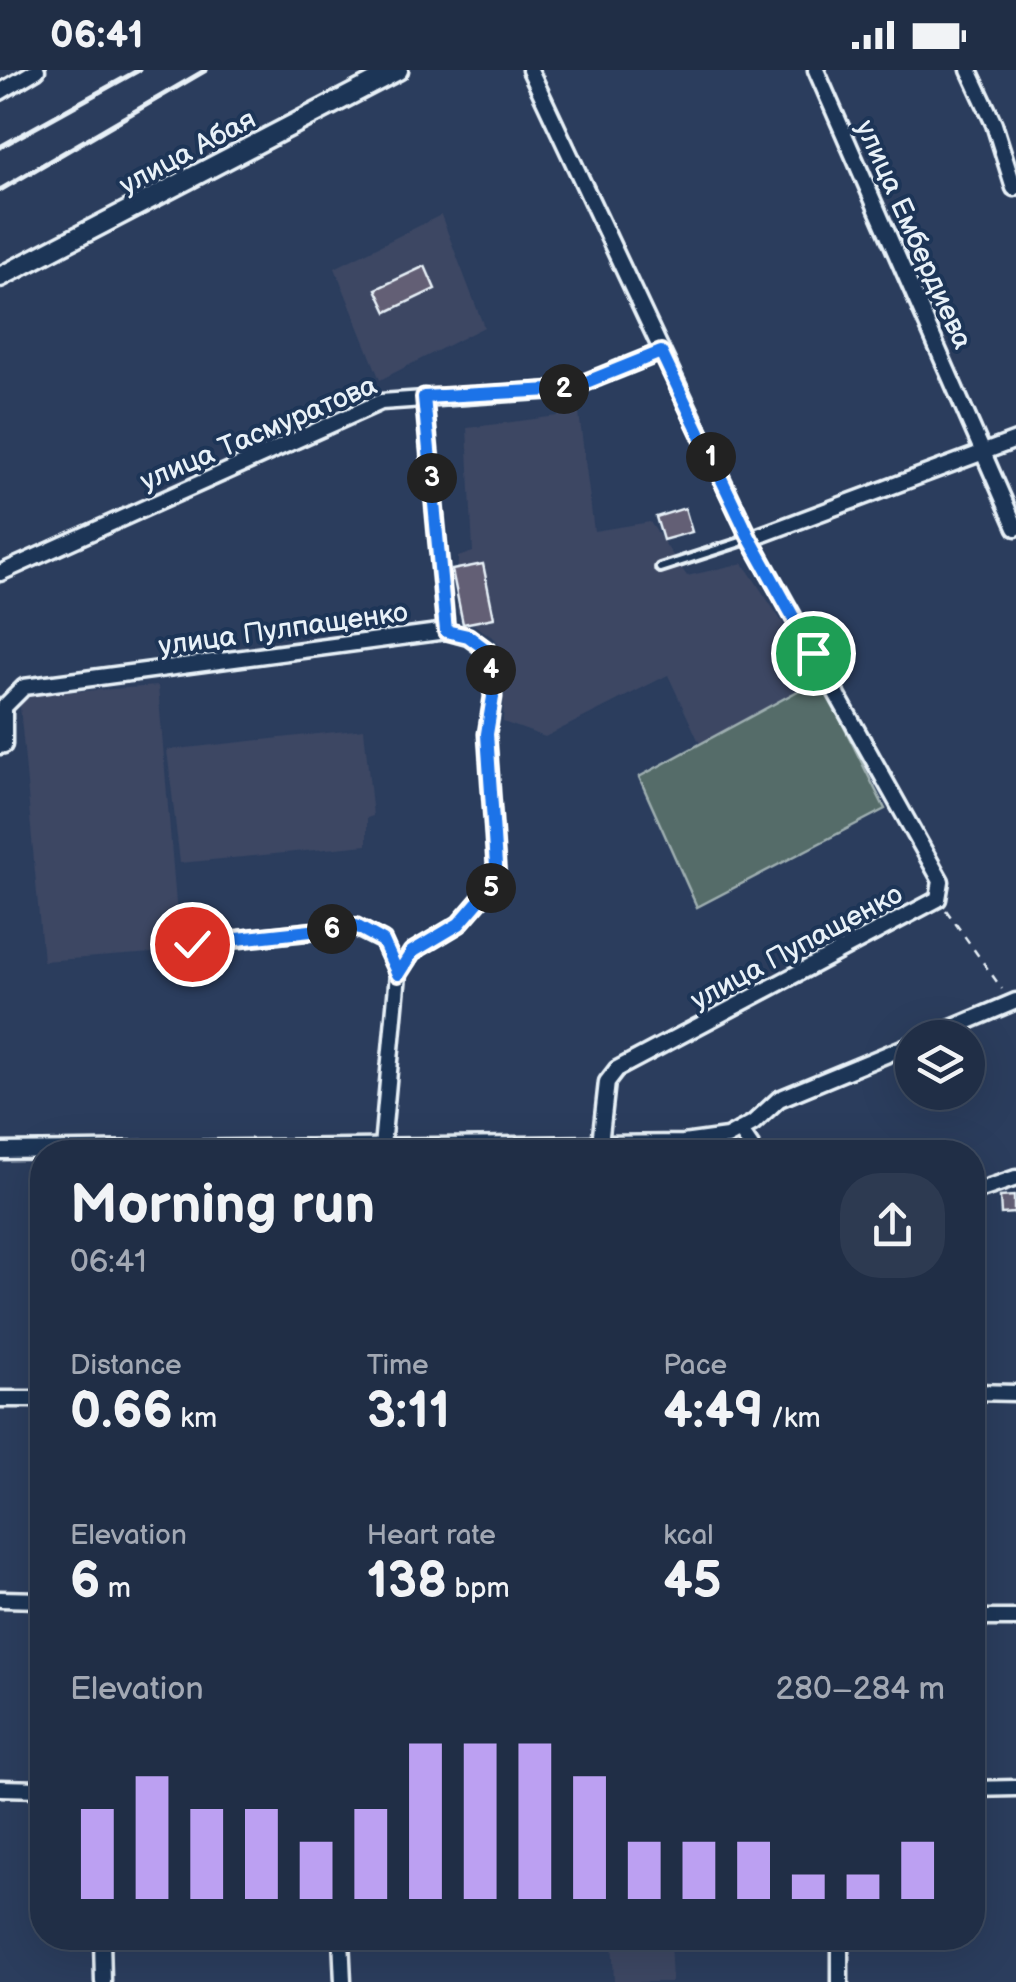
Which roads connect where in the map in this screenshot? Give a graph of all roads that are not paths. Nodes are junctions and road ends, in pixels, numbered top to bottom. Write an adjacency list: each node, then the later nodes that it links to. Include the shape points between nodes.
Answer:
1 (36, 70): 6 (street)
2 (398, 70): 9 (main road, улица Абая)
3 (530, 70): 10 (street, улица Пупащенко)
4 (816, 70): 13 (street, улица Ембердиева)
5 (969, 70): 8 (street)
6 (21, 74): 7 (street)
7 (0, 92)
8 (1014, 188)
9 (0, 277)
10 (661, 352): 11 (street, улица Тасмуратова, via 569,389); 15 (street, улица Пупащенко)
11 (424, 397): 17 (street, улица Тасмуратова, via 381,402); 18 (street)
12 (1016, 440): 13 (street)
13 (984, 452): 14 (street, улица Ембердиева); 15 (street)
14 (1016, 528)
15 (750, 539): 16 (lane); 27 (street, улица Пупащенко, via 941,881 938,899 617,1069 607,1082)
16 (660, 568)
17 (0, 573)
18 (446, 631): 19 (street, улица Пулпащенко, via 24,686 4,708); 21 (street, улица Пулпащенко, via 468,636 489,652 497,880 459,924 412,952)
19 (2, 746)
20 (192, 944): 21 (street, via 356,926 383,941)
21 (398, 974): 26 (street)
22 (1015, 1006): 23 (street)
23 (977, 1020)
24 (895, 1051): 25 (street, via 779,1099)
25 (740, 1130): 28 (street); 29 (street)
26 (383, 1140)
27 (600, 1140)
28 (685, 1140)
29 (747, 1140)
30 (0, 1151): 31 (street)
31 (30, 1151)
32 (1016, 1178): 33 (street)
33 (985, 1189)
34 (985, 1393): 35 (street)
35 (1016, 1394)
36 (0, 1399): 37 (street)
37 (30, 1399)
38 (0, 1599): 39 (street)
39 (30, 1600)
40 (985, 1618): 41 (street)
41 (1016, 1618)
42 (0, 1788): 44 (street)
43 (1016, 1788): 45 (street)
44 (30, 1789)
45 (985, 1789)
46 (102, 1950): 49 (street)
47 (342, 1950): 50 (street)
48 (840, 1950): 51 (street)
49 (103, 1982)
50 (343, 1982)
51 (840, 1982)

